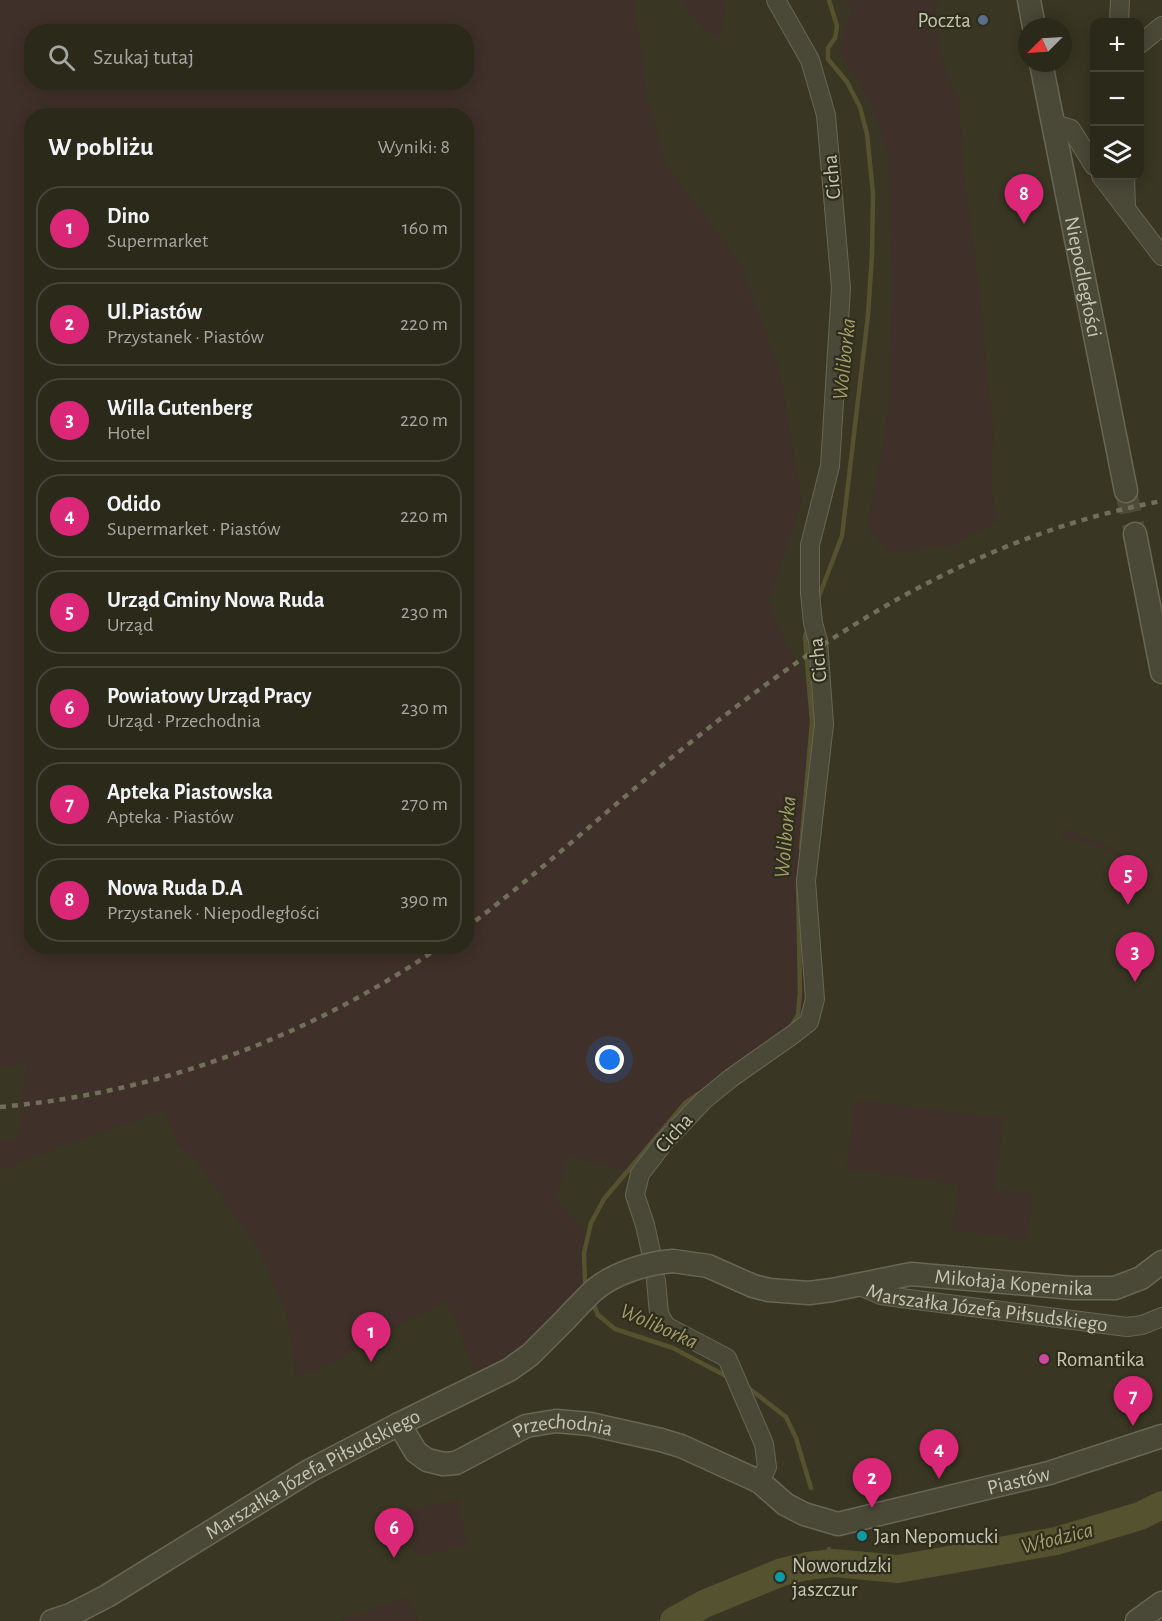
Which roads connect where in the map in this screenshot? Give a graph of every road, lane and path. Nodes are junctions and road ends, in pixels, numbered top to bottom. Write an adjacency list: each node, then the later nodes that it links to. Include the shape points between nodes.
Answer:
1 (776, 0): 23 (street, Cicha, via 810,60 826,115 841,288 830,466 810,545 810,593 824,724 806,881 815,999 809,1022 704,1100 665,1141 640,1174 635,1195 651,1253 659,1314 666,1326 727,1358 764,1444 767,1467)
2 (1120, 0): 5 (street)
3 (1028, 1): 4 (street)
4 (1032, 18)
5 (1119, 18)
6 (1162, 26): 7 (street)
7 (1144, 41)
8 (1043, 72): 9 (street, Niepodległości)
9 (1052, 123): 10 (street, via 1071,129); 15 (street, Niepodległości)
10 (1090, 158)
11 (1104, 180): 13 (street)
12 (1125, 180): 13 (street)
13 (1126, 208): 14 (street)
14 (1162, 256)
15 (1126, 491)
16 (1135, 534): 17 (street)
17 (1161, 661)
18 (1162, 1262): 19 (street, Mikołaja Kopernika, via 1141,1278 1115,1288 911,1274)
19 (858, 1285): 20 (street, Marszałka Józefa Piłsudskiego, via 881,1295 1127,1327); 21 (street, Marszałka Józefa Piłsudskiego, bridge, via 785,1293 753,1286 708,1266 673,1261 646,1265 594,1290 530,1355 509,1370)
20 (1162, 1317)
21 (399, 1424): 23 (street, Przechodnia, via 416,1452 442,1464 456,1463 526,1426 556,1421 590,1424 661,1440); 26 (street, Marszałka Józefa Piłsudskiego, via 309,1471 107,1596)
22 (1162, 1436): 24 (street, Piastów, via 1049,1473)
23 (754, 1479): 24 (street, Przechodnia, via 784,1504)
24 (838, 1524)
25 (1162, 1603): 27 (street)
26 (52, 1621)
27 (1137, 1621)

